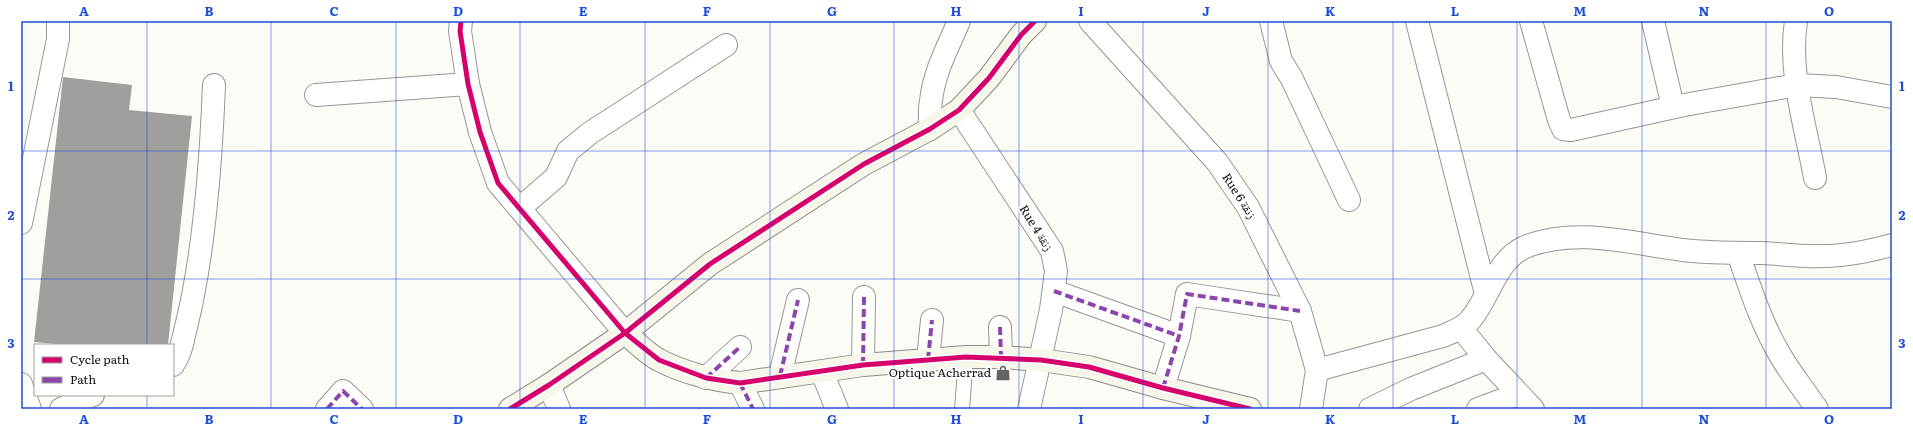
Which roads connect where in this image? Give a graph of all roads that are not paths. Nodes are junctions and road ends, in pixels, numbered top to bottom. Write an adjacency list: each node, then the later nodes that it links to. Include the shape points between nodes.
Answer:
1 (58, 21): 23 (street, via 58,39)
2 (461, 21): 12 (street, via 460,31)
3 (959, 21): 19 (street, via 934,82 930,102)
4 (1035, 21): 18 (street, via 1021,35 989,78)
5 (1090, 21): 30 (street, Rue 6 زنقة, via 1217,162 1248,208)
6 (1271, 21): 21 (street, via 1281,61)
7 (1417, 21): 27 (street)
8 (1531, 21): 17 (street, via 1563,129 1579,129)
9 (1653, 21): 17 (street)
10 (1796, 21): 14 (street)
11 (726, 45): 22 (street, via 568,150 556,177)
12 (468, 84): 15 (street); 22 (street, via 480,132 498,182)
13 (214, 85): 42 (street, via 203,230 194,295 180,354)
14 (1797, 85): 16 (street, via 1836,87); 17 (street); 20 (street)
15 (316, 95)
16 (1892, 97)
17 (1673, 107)
18 (959, 110): 19 (street); 26 (street, Rue 4 زنقة, via 1052,251 1056,271)
19 (930, 129): 34 (street, via 864,164 710,264)
20 (1815, 178)
21 (1349, 200)
22 (520, 208): 34 (street)
23 (21, 223)
24 (1892, 245): 25 (street, via 1824,256)
25 (1738, 253): 27 (street, via 1694,251 1580,237 1550,241 1525,247 1511,257 1499,270); 69 (street, via 1758,310 1780,357)
26 (1054, 291): 35 (street); 41 (street, Rue 4 زنقة)
27 (1486, 294): 33 (street, via 1471,319)
28 (864, 297): 43 (street)
29 (798, 300): 46 (street)
30 (1300, 311): 35 (street, via 1187,294); 44 (street, Rue 6 زنقة)
31 (932, 320): 40 (street)
32 (1000, 327): 38 (street)
33 (1462, 328): 39 (street); 44 (street, via 1436,338)
34 (625, 333): 47 (street, via 659,360); 50 (street)
35 (1179, 336): 51 (street)
36 (740, 347): 47 (street)
37 (966, 357): 38 (street); 40 (street); 62 (lane)
38 (1001, 357): 41 (street)
39 (1486, 359): 52 (street); 66 (street, via 1411,389)
40 (928, 360): 43 (street)
41 (1041, 360): 51 (street, via 1089,367); 63 (street, Rue 4 زنقة)
42 (174, 363)
43 (863, 365): 45 (street)
44 (1317, 370): 65 (street, Rue 6 زنقة)
45 (822, 372): 46 (street); 61 (street)
46 (780, 376): 48 (street)
47 (706, 378): 48 (street)
48 (740, 383): 60 (street)
49 (21, 384): 54 (street)
50 (550, 386): 58 (street); 59 (street)
51 (1163, 388): 64 (street)
52 (1518, 394): 67 (street); 68 (street)
53 (90, 396): 55 (street)
54 (30, 409)
55 (61, 409)
56 (327, 409): 57 (street, via 343,391)
57 (362, 409)
58 (510, 409)
59 (558, 409)
60 (753, 409)
61 (837, 409)
62 (962, 409)
63 (1029, 409)
64 (1250, 409)
65 (1310, 409)
66 (1370, 409)
67 (1478, 409)
68 (1533, 409)
69 (1816, 409)

